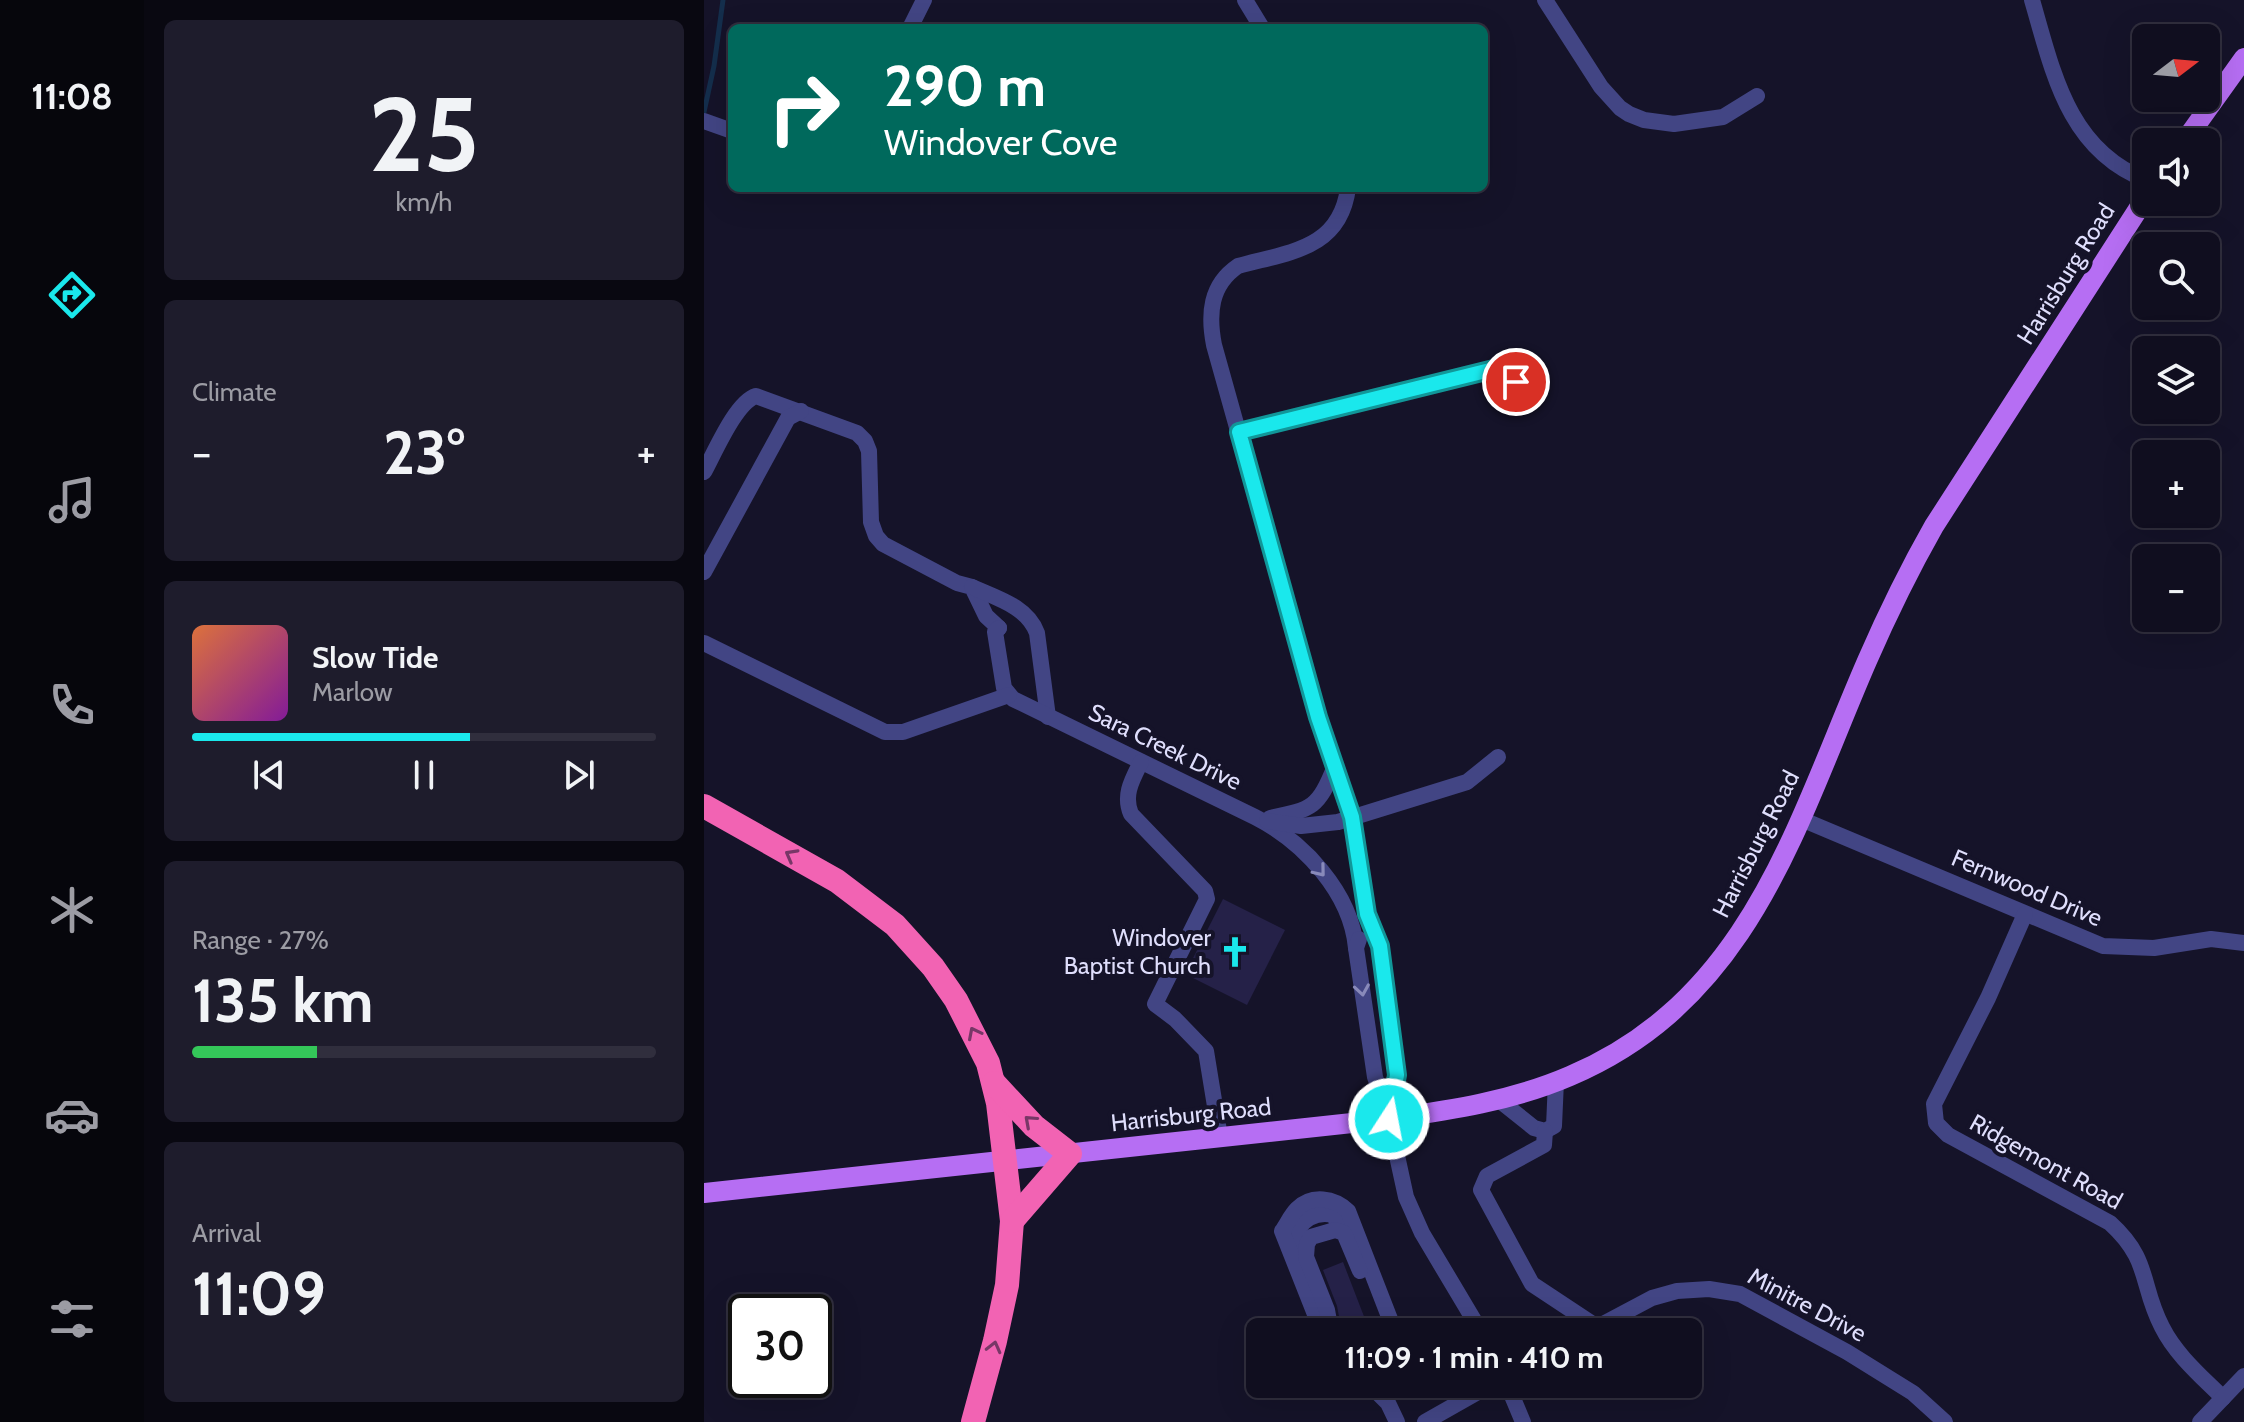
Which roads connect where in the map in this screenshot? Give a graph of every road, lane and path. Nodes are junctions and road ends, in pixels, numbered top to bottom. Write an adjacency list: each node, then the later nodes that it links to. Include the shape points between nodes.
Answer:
1 (924, 0): 5 (street)
2 (1245, 0): 6 (street)
3 (1545, 0): 8 (street, via 1601,87 1629,114 1658,123 1723,117)
4 (2032, 0): 12 (street, via 2056,84 2078,127 2096,148)
5 (912, 24)
6 (1260, 24)
7 (2244, 58): 10 (main road)
8 (1757, 96)
9 (704, 121): 11 (street)
10 (2194, 128)
11 (728, 130)
12 (2132, 173)
13 (1347, 192): 17 (street, via 1337,224 1319,241 1238,266 1215,290 1212,333)
14 (2134, 216): 31 (main road, Harrisburg Road, via 1903,581)
15 (1516, 382): 17 (street, via 1494,369)
16 (801, 411): 18 (street, via 750,397); 19 (street, via 788,418); 20 (street, via 865,441 871,522 883,544)
17 (1239, 432): 28 (street)
18 (704, 472)
19 (704, 572)
20 (972, 587): 21 (street); 22 (street, via 986,616)
21 (1022, 613): 22 (street); 25 (street, via 1037,633)
22 (999, 628): 24 (street, via 995,632)
23 (704, 643): 24 (street, via 885,732 903,732)
24 (1009, 695): 25 (street, Sara Creek Drive)
25 (1048, 717): 27 (street, Sara Creek Drive)
26 (1498, 757): 30 (street, Sara Creek Drive, via 1467,782)
27 (1141, 762): 32 (street, Sara Creek Drive); 42 (street, via 1128,789 1131,814 1207,899 1155,1004 1206,1051)
28 (1335, 766): 30 (street); 32 (street, via 1324,792 1306,811)
29 (704, 806): 38 (highway, one-way to 29, via 956,1000 895,925 837,881)
30 (1352, 817): 32 (street, Sara Creek Drive, via 1301,826); 33 (street)
31 (1801, 819): 34 (street, Fernwood Drive); 37 (main road, Harrisburg Road, via 1760,905 1701,984 1642,1035)
32 (1262, 820): 36 (street, Sara Creek Drive, one-way to 36, via 1319,868 1343,901)
33 (1367, 914): 36 (street); 40 (street, via 1380,946 1397,1075)
34 (2025, 914): 35 (street, Fernwood Drive, via 2103,946 2154,948); 59 (street, Ridgemont Road, via 1934,1104 1936,1123 1948,1135 2125,1236 2144,1271 2164,1331)
35 (2243, 940)
36 (1356, 948): 40 (street, Sara Creek Drive, one-way to 40, via 1375,1077)
37 (1556, 1081): 39 (main road, Harrisburg Road); 41 (street, via 1554,1126)
38 (994, 1083): 43 (highway, one-way to 38, via 1034,1126); 44 (highway)
39 (1499, 1100): 40 (main road, Harrisburg Road); 41 (street)
40 (1389, 1119): 42 (main road, Harrisburg Road); 51 (street, Sara Creek Drive, via 1406,1197)
41 (1545, 1131): 52 (street, via 1544,1145 1487,1176 1481,1190 1532,1284)
42 (1220, 1137): 43 (main road, Harrisburg Road)
43 (1070, 1154): 44 (main road, Harrisburg Road); 46 (highway)
44 (1003, 1162): 45 (main road, Harrisburg Road); 46 (highway)
45 (704, 1193)
46 (1012, 1221): 61 (highway, one-way to 46, via 1007,1285)
47 (1316, 1318): 50 (street, via 1282,1231 1298,1207 1323,1199 1337,1201 1348,1211)
48 (1328, 1318): 49 (street, via 1306,1257 1311,1237 1335,1230 1344,1233)
49 (1377, 1318)
50 (1390, 1318)
51 (1473, 1318)
52 (1576, 1318)
53 (1614, 1318): 65 (street, Minitre Drive, via 1677,1291 1740,1294 1913,1393)
54 (2244, 1376): 59 (street)
55 (1383, 1398): 60 (street)
56 (1388, 1398): 60 (street)
57 (1467, 1398): 63 (street)
58 (1513, 1398): 64 (street)
59 (2223, 1398): 66 (street)
60 (1388, 1403): 62 (street)
61 (973, 1422)
62 (1397, 1422)
63 (1425, 1422)
64 (1523, 1422)
65 (1945, 1422)
66 (2200, 1422)

